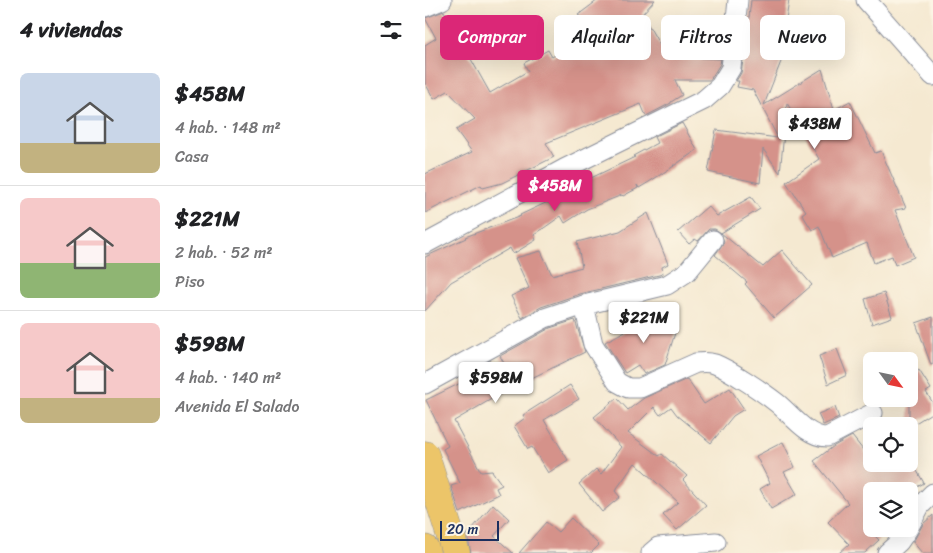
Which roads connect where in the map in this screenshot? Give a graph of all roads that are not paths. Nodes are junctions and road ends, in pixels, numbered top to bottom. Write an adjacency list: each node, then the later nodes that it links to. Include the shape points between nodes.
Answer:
1 (442, 0): 4 (street)
2 (738, 0): 7 (street, via 731,68 720,86 704,100 564,169)
3 (866, 0): 5 (street)
4 (425, 7)
5 (933, 76)
6 (713, 240): 8 (street, via 687,272 667,285)
7 (425, 244)
8 (584, 305): 9 (street, via 545,318); 10 (street, via 593,344 617,382 628,388 640,388 696,363 706,362 727,370 777,402 818,437 827,437)
9 (425, 384)
10 (873, 413)
11 (425, 455): 18 (main road)
12 (933, 493): 13 (street)
13 (918, 510)
14 (902, 537): 20 (street)
15 (716, 542): 19 (street, via 658,547)
16 (425, 549): 17 (main road)
17 (426, 553)
18 (456, 553)
19 (651, 553)
20 (887, 553)

